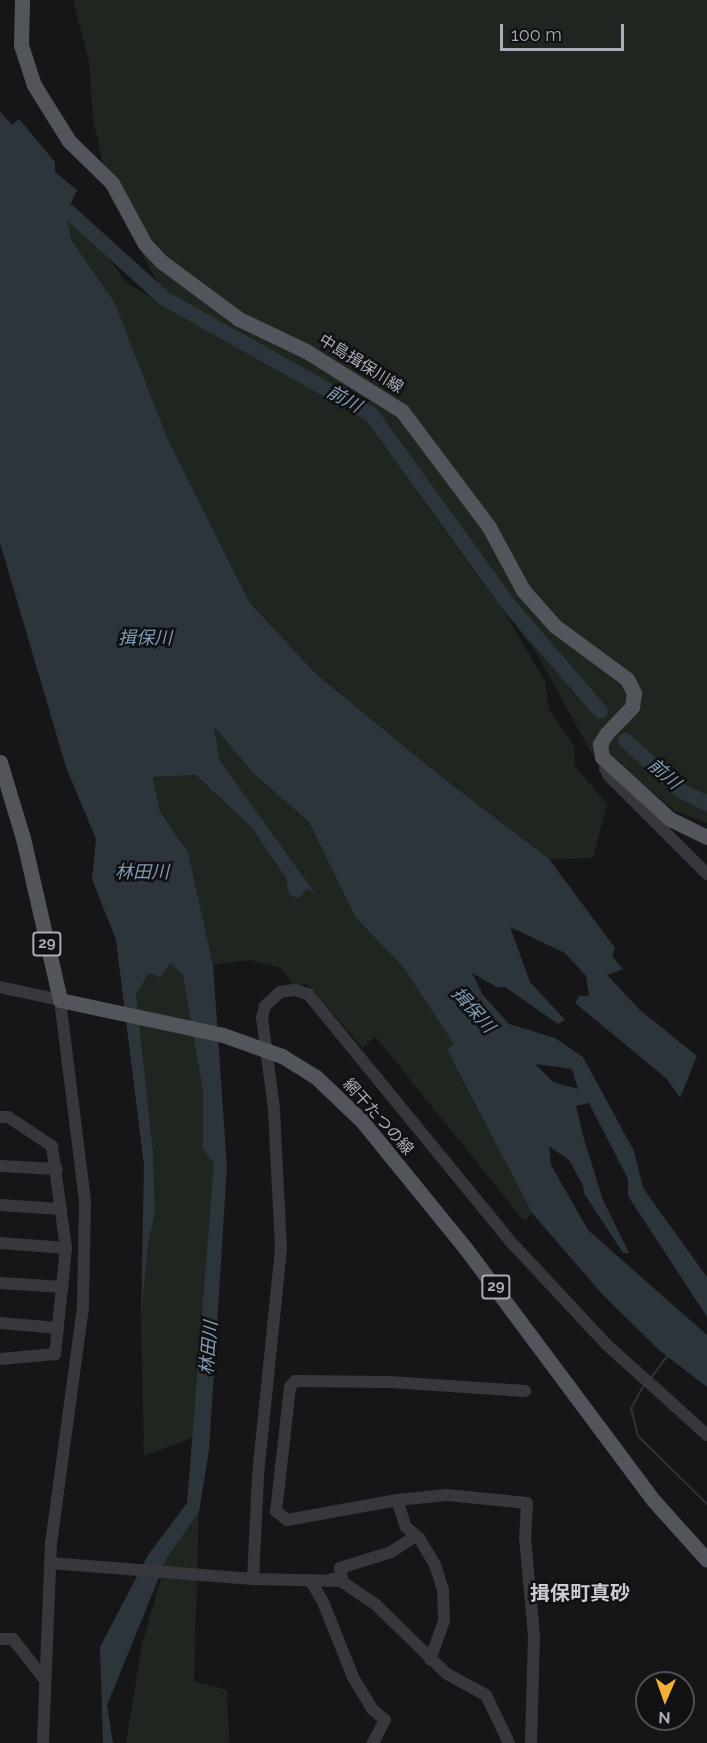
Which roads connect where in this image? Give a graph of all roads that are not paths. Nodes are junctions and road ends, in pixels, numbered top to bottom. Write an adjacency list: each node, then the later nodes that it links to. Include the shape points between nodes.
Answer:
1 (22, 0): 3 (main road, 中島揖保川線, via 21,45 34,85 69,141 112,183 145,244 162,262 238,319 306,351 402,411 489,527 504,561 529,597 555,627 627,679 634,693 632,707 600,744)
2 (0, 762): 7 (main road, 29)
3 (608, 764): 4 (main road, via 670,819); 5 (street, via 605,768 609,776)
4 (707, 837)
5 (707, 874)
6 (0, 987): 7 (street)
7 (64, 1001): 8 (main road, 網干たつの線 / 29, via 196,1028); 26 (street, via 85,1201 86,1269)
8 (261, 1047): 22 (street, via 265,1006 280,992 308,994 510,1241 606,1344); 25 (main road, 網干たつの線 / 29, via 316,1077 362,1120 487,1276 654,1501); 27 (street, via 274,1109 282,1248 258,1475)
9 (0, 1117): 11 (street, via 8,1117 52,1146)
10 (0, 1166): 11 (street)
11 (57, 1169): 13 (street)
12 (0, 1205): 13 (street)
13 (61, 1209): 15 (street)
14 (0, 1243): 15 (street)
15 (66, 1248): 17 (street)
16 (0, 1283): 17 (street)
17 (63, 1287): 19 (street)
18 (0, 1323): 19 (street)
19 (58, 1328): 20 (street, via 55,1354)
20 (0, 1359)
21 (525, 1391): 23 (street, via 295,1381 288,1396 278,1515 287,1520)
22 (707, 1435)
23 (397, 1500): 24 (street, via 406,1527); 35 (street, via 447,1495 527,1503 525,1537 534,1636)
24 (414, 1537): 28 (street, via 391,1552 340,1568 342,1578); 30 (street, via 419,1538 435,1565 445,1605 442,1632)
25 (707, 1560)
26 (50, 1563): 27 (street); 31 (street)
27 (253, 1579): 28 (street)
28 (311, 1580): 30 (street, via 341,1581 375,1604); 33 (street, via 353,1677 372,1708 385,1720)
29 (0, 1639): 31 (street, via 13,1639)
30 (430, 1660): 34 (street, via 486,1695)
31 (45, 1680): 32 (street)
32 (43, 1743)
33 (373, 1743)
34 (509, 1743)
35 (531, 1743)

